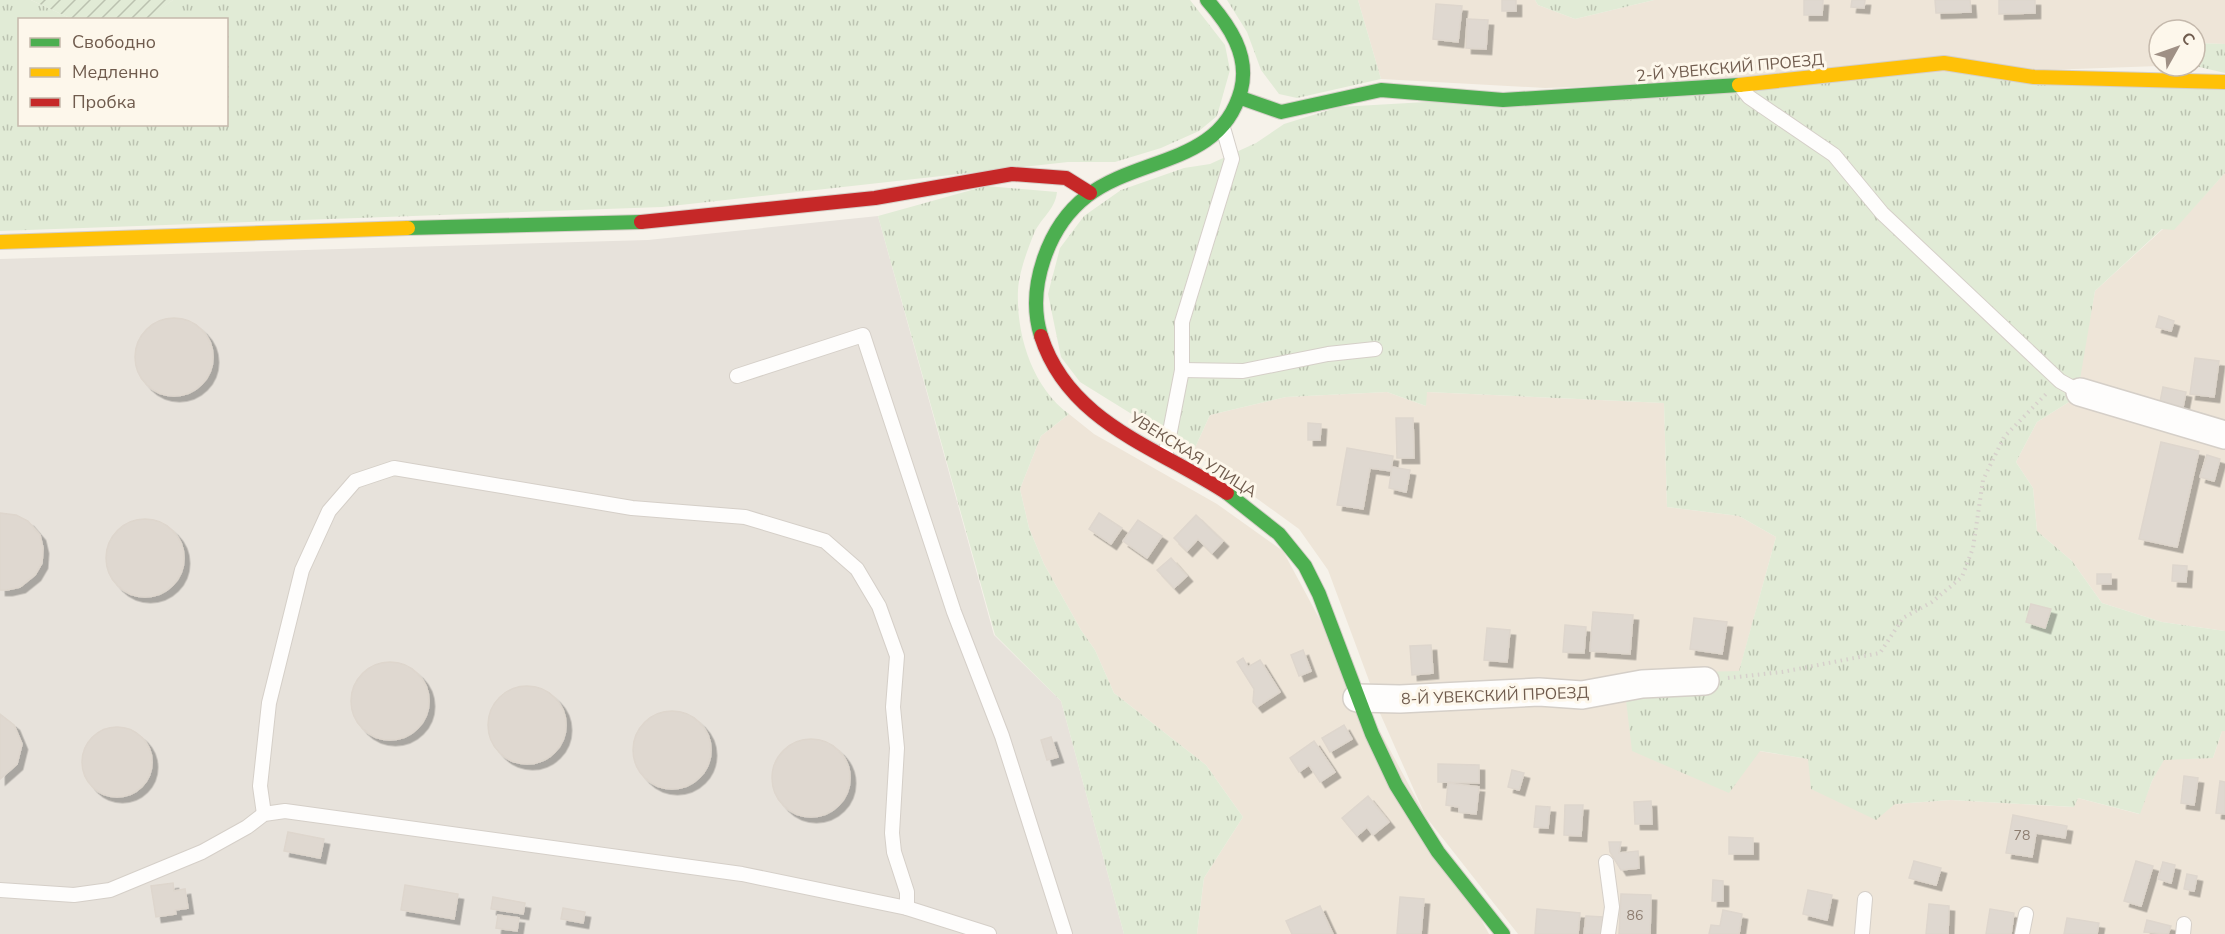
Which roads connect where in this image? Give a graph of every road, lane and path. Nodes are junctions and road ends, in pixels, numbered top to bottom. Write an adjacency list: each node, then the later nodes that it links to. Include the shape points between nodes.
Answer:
1 (1207, 0): 4 (street, via 1238,42 1244,72)
2 (2225, 82): 3 (street, 2-Й УВЕКСКИЙ ПРОЕЗД, via 2034,77 1944,63)
3 (1739, 85): 4 (street, 2-Й УВЕКСКИЙ ПРОЕЗД, via 1535,99 1381,90 1281,112); 11 (lane, via 1749,97 1834,155 1882,213)
4 (1241, 98): 5 (street)
5 (1224, 131): 6 (street, УВЕКСКАЯ УЛИЦА, via 1172,159); 9 (lane, via 1232,159 1182,322)
6 (1090, 193): 7 (street, via 1066,178 1012,174 875,198 647,222); 13 (street, УВЕКСКАЯ УЛИЦА, via 1072,209 1050,241 1035,292 1039,331 1051,365 1074,395)
7 (0, 242)
8 (1375, 349): 9 (lane, via 1243,371)
9 (1182, 370): 13 (lane)
10 (737, 376): 23 (lane, via 863,335 954,612 1002,736)
11 (2070, 386): 12 (street); 14 (path, via 2004,437 1983,480 1973,548 1962,577 1932,602 1903,618 1880,653 1782,672)
12 (2225, 435)
13 (1165, 458): 15 (street, УВЕКСКАЯ УЛИЦА, via 1251,509 1289,544 1313,577)
14 (1705, 681): 15 (street, 8-Й УВЕКСКИЙ ПРОЕЗД, via 1642,684 1582,695 1539,692)
15 (1357, 698): 24 (street, УВЕКСКАЯ УЛИЦА, via 1417,822 1449,871)
16 (264, 814): 18 (lane, via 202,852 110,890 74,895); 20 (lane, via 285,811 742,874); 20 (lane, via 260,786 269,703 302,570 329,511 355,481 394,468 632,508 745,517 825,541 857,568 879,606 897,656 892,833 907,892)
17 (1606, 862): 25 (lane, via 1612,907)
18 (0, 890)
19 (1865, 899): 26 (lane)
20 (907, 908): 22 (lane)
21 (2026, 914): 27 (lane)
22 (988, 934)
23 (1065, 934)
24 (1503, 934)
25 (1608, 934)
26 (1862, 934)
27 (2022, 934)

